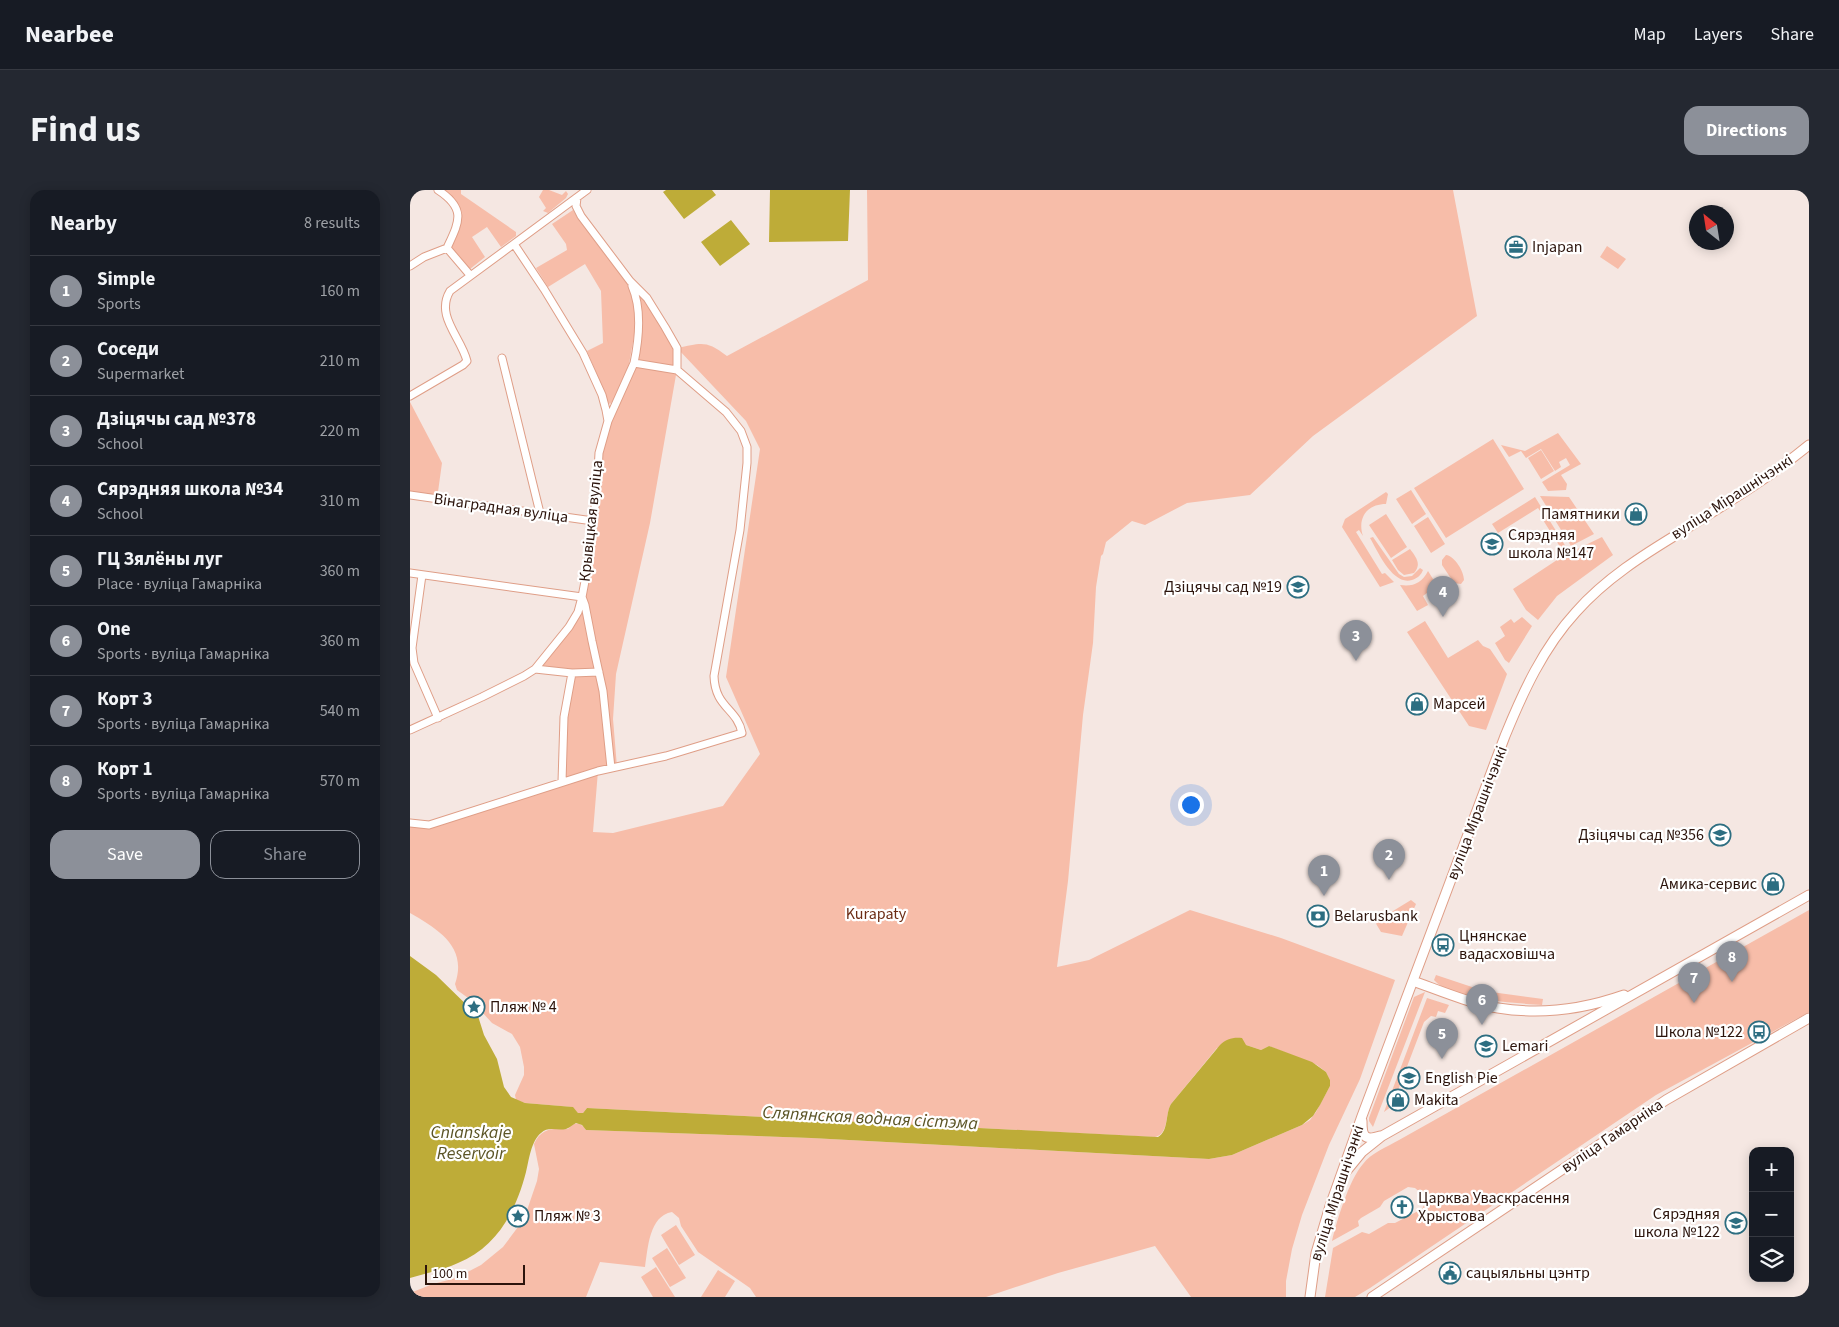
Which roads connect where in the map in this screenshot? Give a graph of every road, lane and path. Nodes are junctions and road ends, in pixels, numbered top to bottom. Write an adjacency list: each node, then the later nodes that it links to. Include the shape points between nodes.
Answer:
1 (438, 190): 5 (street, via 446,195 458,212 458,225)
2 (587, 190): 3 (street)
3 (577, 198): 4 (street); 8 (street, via 576,206 581,216)
4 (514, 244): 7 (street); 13 (street, Крывіцкая вуліца, via 583,353 602,395)
5 (446, 248): 6 (street); 7 (street)
6 (410, 266)
7 (470, 275): 12 (street, via 450,291 444,304 445,314 467,361 464,366)
8 (630, 281): 10 (street, via 636,295 638,321); 11 (street, via 647,298 677,348)
9 (502, 358): 16 (street)
10 (634, 363): 11 (street); 13 (street)
11 (677, 370): 26 (street, via 726,412 741,431 747,447 740,530 714,676 718,696 742,733 666,756)
12 (410, 396)
13 (608, 421): 17 (street, Крывіцкая вуліца, via 599,454)
14 (1809, 445): 30 (main road, вуліца Мірашнічэнкі, via 1778,470 1627,566 1592,595 1561,630 1521,697)
15 (410, 496): 16 (street, Вінаградная вуліца)
16 (540, 513): 17 (street, Вінаградная вуліца)
17 (593, 521): 20 (street, Крывіцкая вуліца)
18 (410, 573): 19 (street)
19 (422, 575): 20 (street); 24 (street, via 412,648 414,663)
20 (582, 597): 21 (street, Крывіцкая вуліца, via 569,627); 22 (street)
21 (535, 669): 23 (street); 24 (street, Крывіцкая вуліца)
22 (599, 672): 23 (street); 26 (street)
23 (572, 673): 27 (street, via 564,717)
24 (438, 718): 25 (street, Крывіцкая вуліца)
25 (410, 730)
26 (611, 768): 27 (street)
27 (562, 782): 28 (street, via 429,825)
28 (410, 824)
29 (1809, 894): 31 (main road)
30 (1413, 981): 31 (main road, via 1472,1002 1520,1010 1577,1008); 33 (main road, вуліца Мірашнічэнкі)
31 (1646, 987): 34 (main road)
32 (1809, 1018): 37 (main road, вуліца Гамарніка, via 1666,1100)
33 (1362, 1116): 34 (main road, via 1364,1135 1371,1139); 35 (main road, вуліца Мірашнічэнкі)
34 (1382, 1136): 35 (main road, via 1357,1158)
35 (1338, 1184): 36 (main road, вуліца Мірашнічэнкі, via 1316,1254)
36 (1310, 1297)
37 (1372, 1297)

